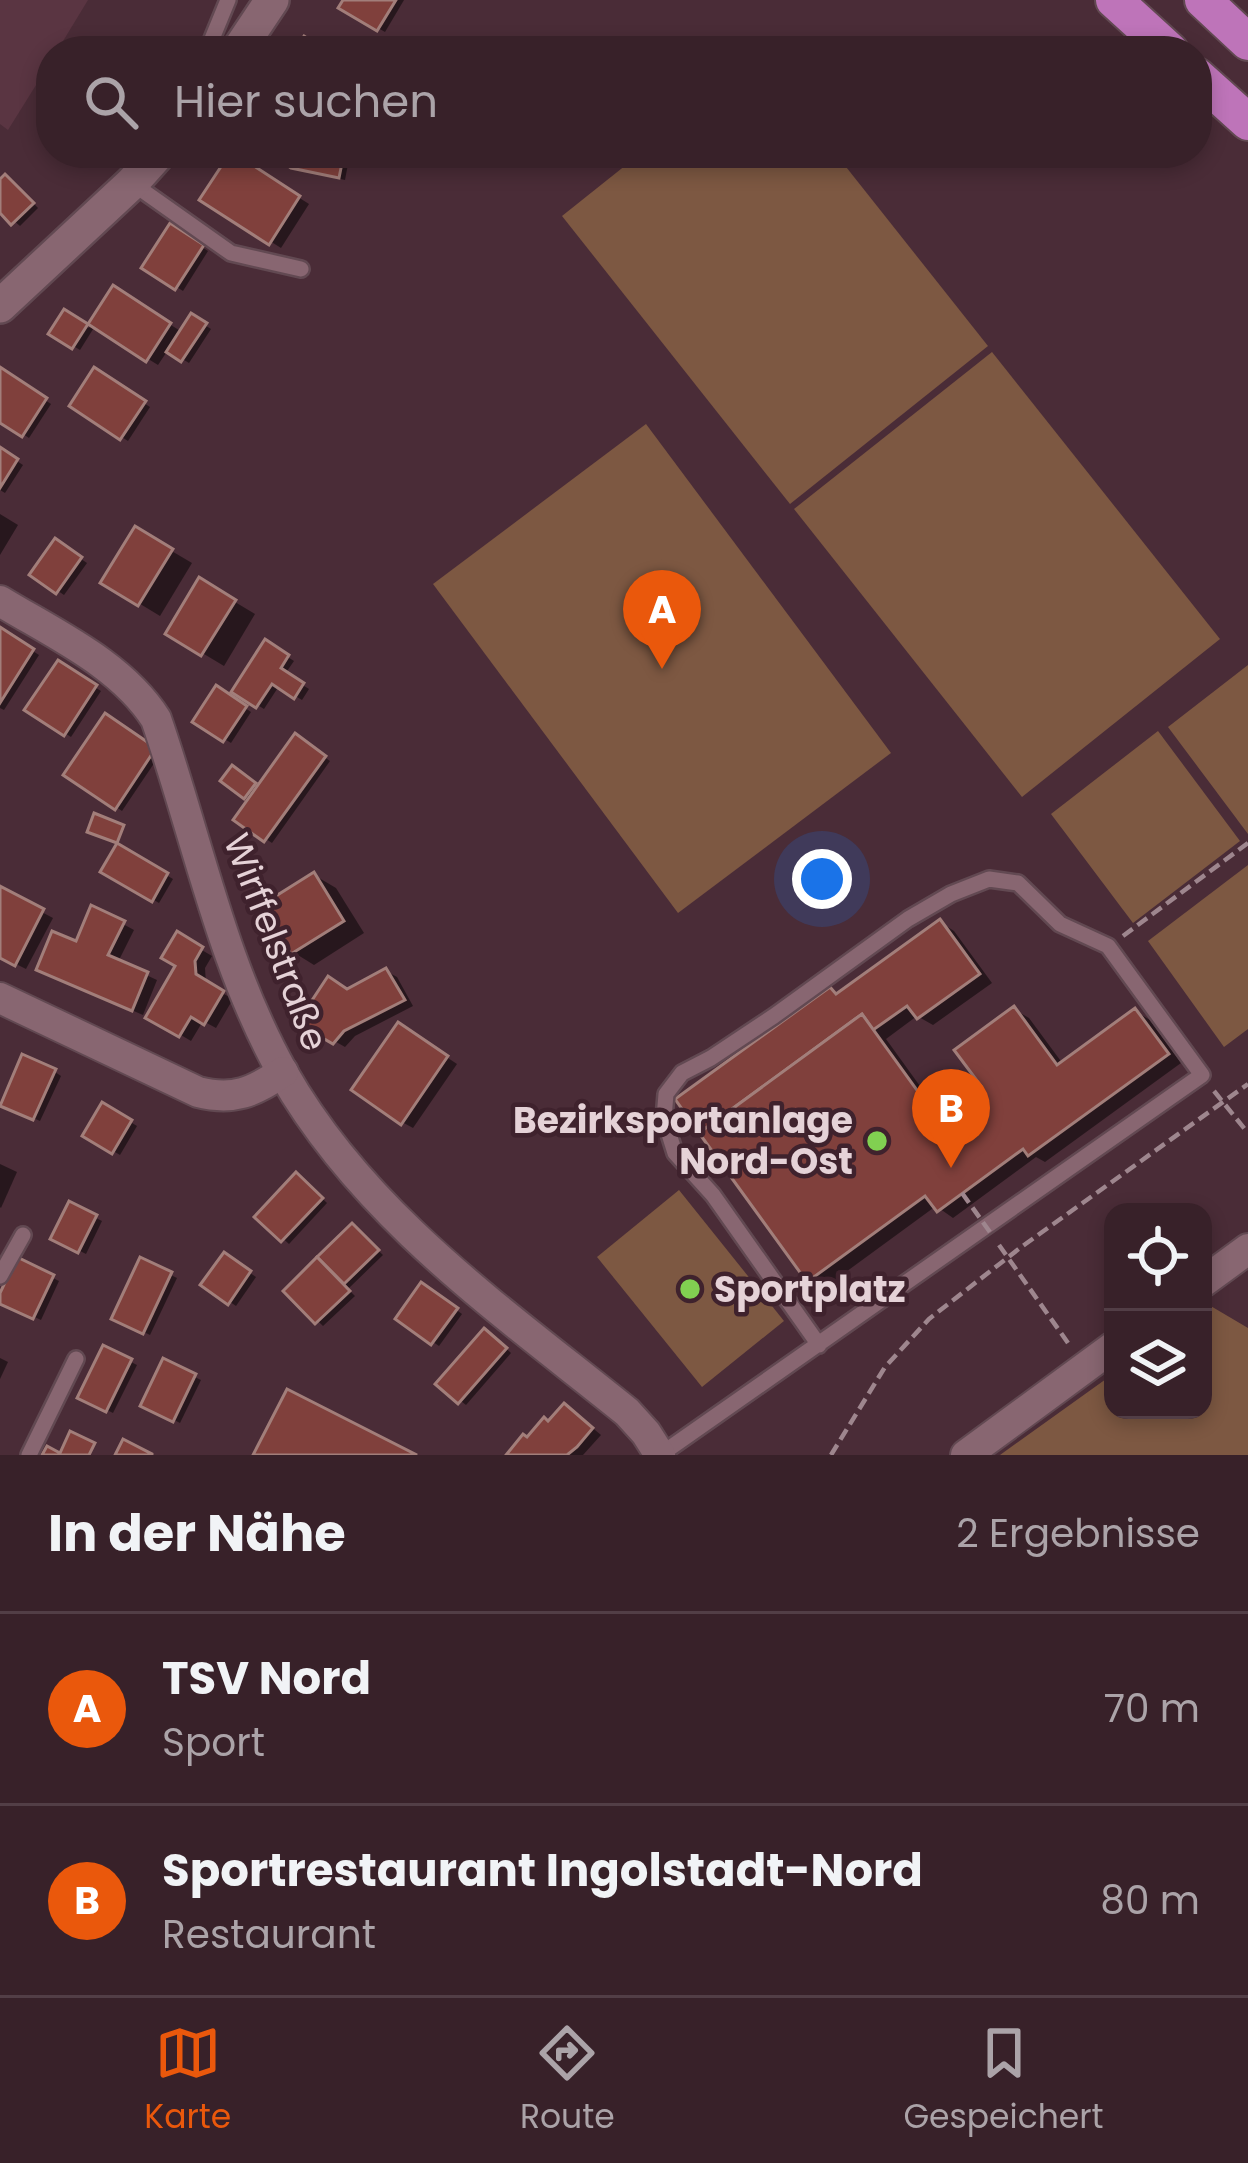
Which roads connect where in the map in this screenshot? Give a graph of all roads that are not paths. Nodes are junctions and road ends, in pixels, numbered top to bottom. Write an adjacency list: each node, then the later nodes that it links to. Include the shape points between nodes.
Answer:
1 (228, 0): 5 (lane)
2 (272, 0): 6 (street)
3 (1114, 0): 7 (highway)
4 (1203, 0): 8 (highway)
5 (213, 36)
6 (248, 36)
7 (1154, 36)
8 (1248, 42)
9 (1212, 90): 10 (highway)
10 (1248, 122)
11 (146, 168): 12 (street)
12 (132, 184): 13 (lane, via 231,253); 14 (street)
13 (301, 269)
14 (0, 306)
15 (0, 601): 17 (street, Wirffelstraße, via 108,668 156,719 228,946)
16 (0, 998): 17 (street, via 198,1092 218,1097 259,1088)
17 (283, 1072): 26 (street, Wirffelstraße, via 357,1177 414,1237 627,1412)
18 (23, 1235): 21 (lane)
19 (1248, 1249): 20 (street)
20 (1212, 1275)
21 (0, 1276)
22 (819, 1345): 22 (lane, via 675,1153 666,1094 682,1073 951,894 989,879 1018,883 1060,924 1108,946 1202,1076); 26 (lane)
23 (1104, 1354): 27 (street)
24 (76, 1358): 25 (lane)
25 (29, 1455)
26 (660, 1455)
27 (965, 1455)

